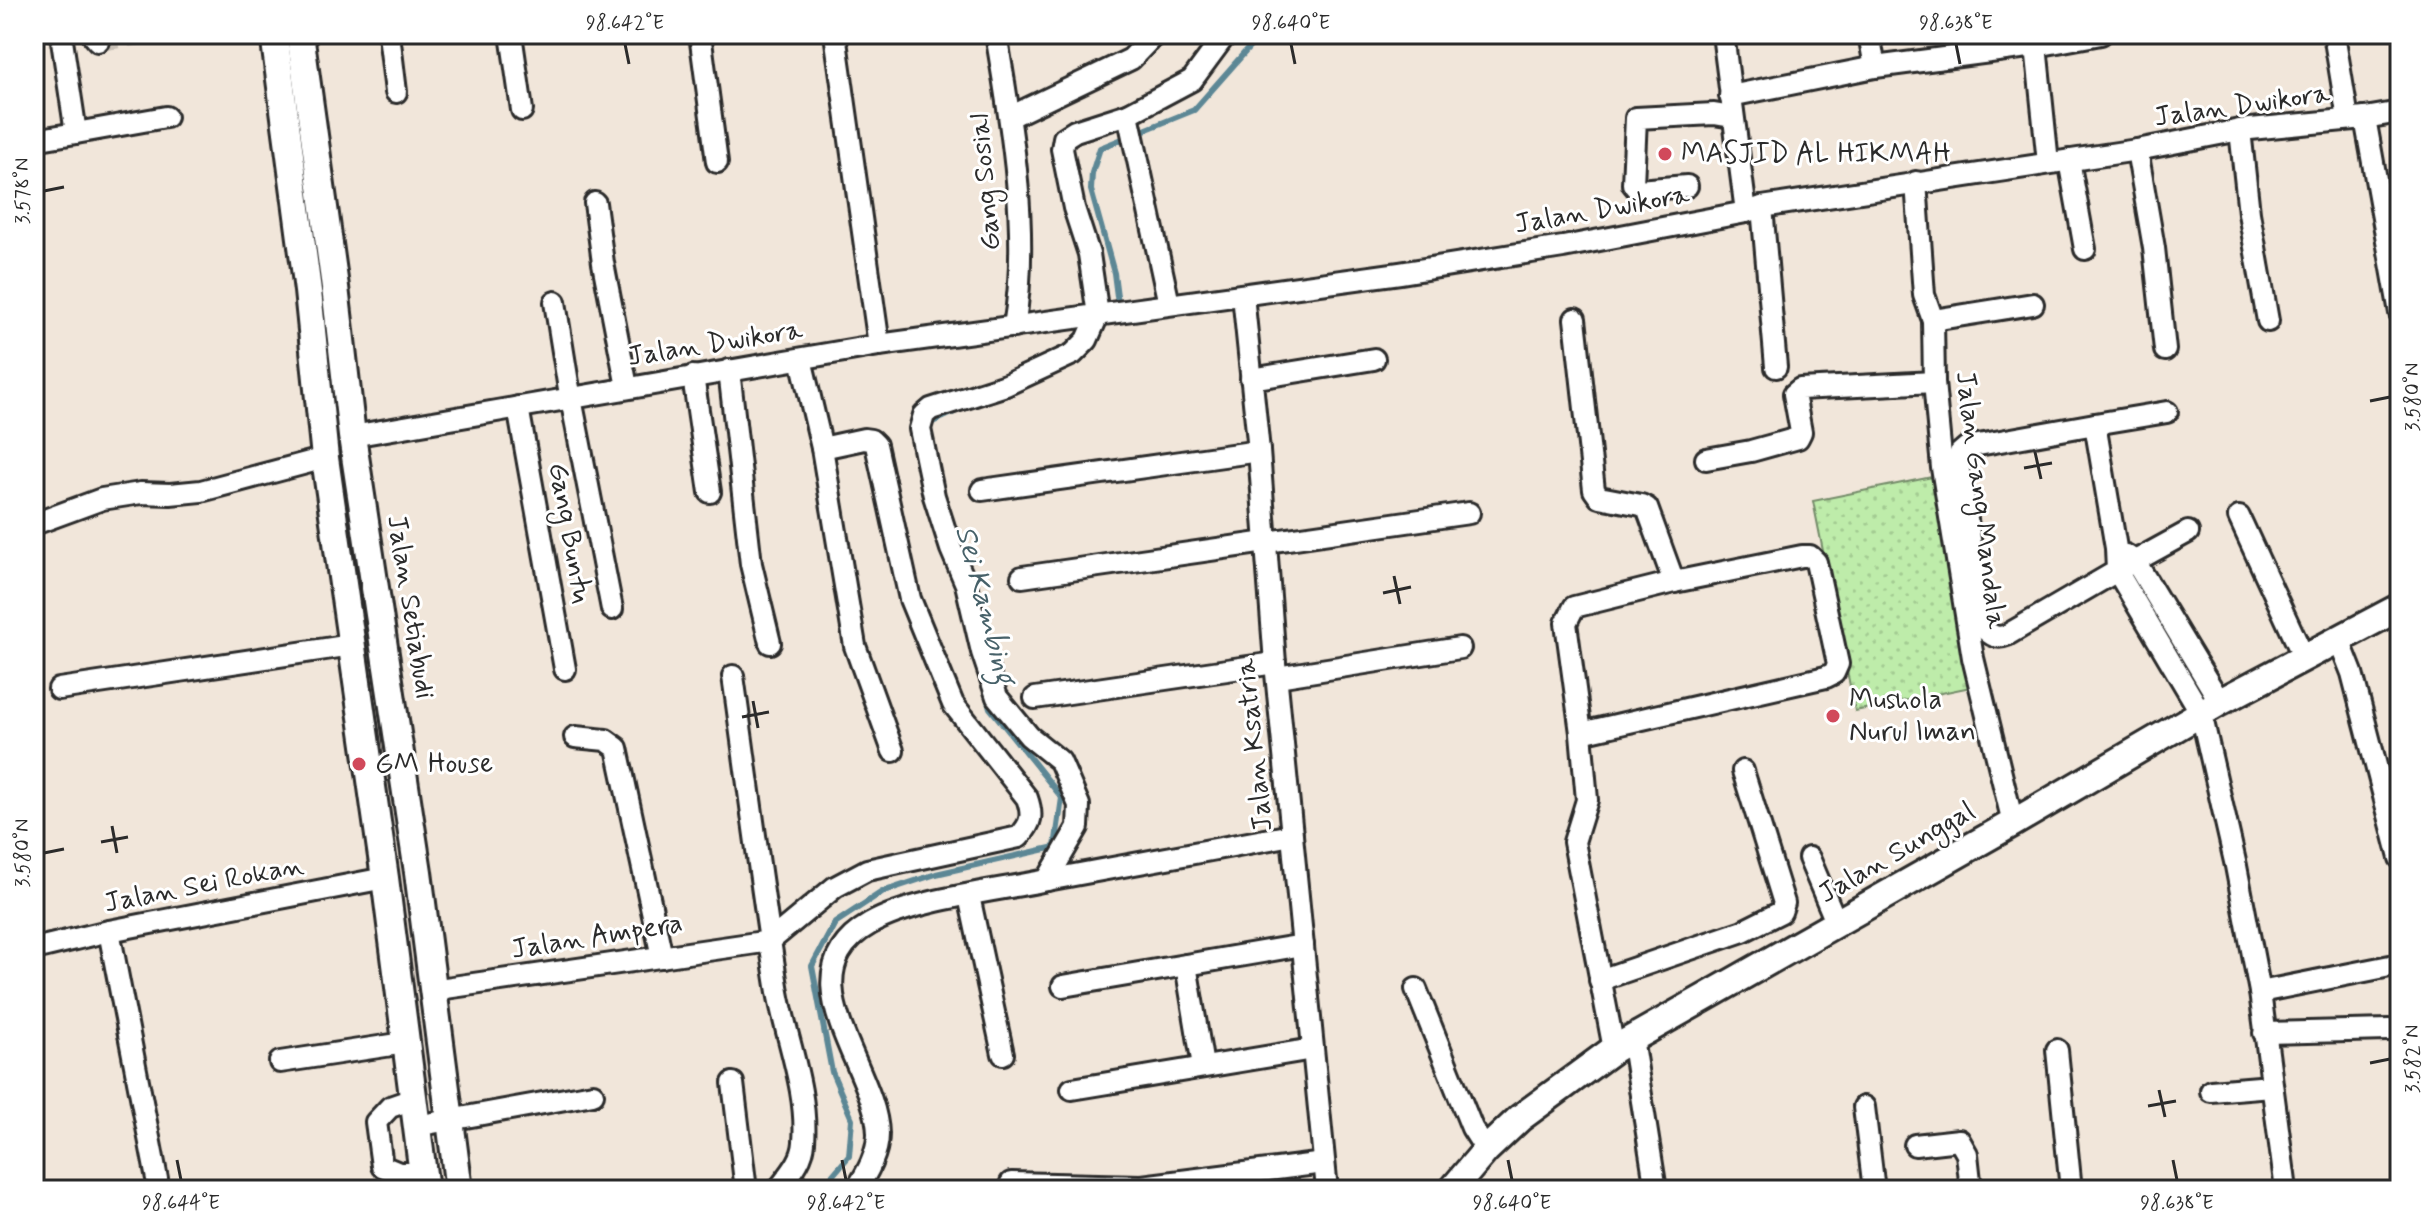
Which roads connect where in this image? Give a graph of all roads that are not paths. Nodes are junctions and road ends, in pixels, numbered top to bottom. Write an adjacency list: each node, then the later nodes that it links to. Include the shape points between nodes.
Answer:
1 (61, 34): 26 (street)
2 (274, 34): 38 (main road)
3 (300, 34): 37 (main road, Jalan Setiabudi)
4 (389, 34): 17 (street)
5 (511, 34): 19 (street)
6 (700, 34): 30 (street)
7 (835, 34): 49 (street)
8 (996, 34): 23 (street, Gang Sosial)
9 (1226, 34): 21 (street, via 1192,80)
10 (1723, 34): 18 (street)
11 (1869, 34): 16 (street)
12 (2101, 34): 15 (street)
13 (2334, 34): 24 (street)
14 (1151, 36): 23 (street, via 1131,59)
15 (2035, 40): 16 (street); 31 (street)
16 (1875, 67): 18 (street)
17 (396, 92)
18 (1731, 106): 33 (street, via 1714,114 1636,118 1633,184 1638,190); 35 (street)
19 (522, 110)
20 (2400, 112): 24 (street, Jalan Dwikora)
21 (1128, 114): 41 (street); 44 (street, via 1075,131 1064,138 1062,149 1089,254)
22 (166, 117): 26 (street)
23 (1010, 117): 48 (street, Gang Sosial)
24 (2357, 119): 25 (street, Jalan Dwikora); 43 (street)
25 (2240, 130): 28 (street, Jalan Dwikora); 47 (street)
26 (76, 133): 27 (street)
27 (34, 140)
28 (2137, 150): 29 (street, Jalan Dwikora); 50 (street)
29 (2069, 160): 31 (street, Jalan Dwikora); 36 (street)
30 (717, 162)
31 (2048, 163): 32 (street, Jalan Dwikora)
32 (1916, 182): 35 (street, Jalan Dwikora); 46 (street, Jalan Gang Mandala, via 1924,295)
33 (1687, 186)
34 (595, 203): 58 (street)
35 (1754, 210): 39 (street, Jalan Dwikora, via 1563,247); 53 (street)
36 (2085, 249)
37 (335, 287): 38 (main road); 63 (main road, Jalan Setiabudi)
38 (308, 291): 66 (main road)
39 (1243, 295): 41 (street, Jalan Dwikora); 56 (street, Jalan Ksatria)
40 (555, 302): 59 (street)
41 (1169, 304): 44 (street, Jalan Dwikora)
42 (2033, 304): 46 (street)
43 (2400, 313)
44 (1093, 315): 48 (street, Jalan Dwikora); 103 (street, via 1087,340 1073,354 1006,385 931,409 920,429 934,496 966,584 997,697 1029,736 1060,761 1079,805 1078,827)
45 (1575, 319): 77 (street, via 1594,490 1599,497 1647,508)
46 (1933, 320): 57 (street, Jalan Gang Mandala)
47 (2268, 321)
48 (1021, 326): 49 (street, Jalan Dwikora)
49 (879, 345): 51 (street, Jalan Dwikora)
50 (2165, 350)
51 (801, 359): 54 (street, Jalan Dwikora); 64 (street)
52 (1374, 359): 56 (street)
53 (1776, 367)
54 (729, 370): 55 (street, Jalan Dwikora); 81 (street, via 751,564)
55 (693, 376): 58 (street, Jalan Dwikora); 69 (street)
56 (1251, 379): 65 (street, Jalan Ksatria)
57 (1934, 382): 67 (street, via 1800,389 1794,394 1798,438); 98 (street, Jalan Gang Mandala, via 1942,468 1973,658)
58 (627, 387): 59 (street, Jalan Dwikora)
59 (571, 397): 60 (street, Jalan Dwikora); 79 (street)
60 (518, 407): 63 (street, Jalan Dwikora); 85 (street, Gang Buntu)
61 (2167, 412): 62 (street)
62 (2095, 424): 75 (street, via 2116,548); 75 (street, via 1967,447 1960,453 1984,628 2000,638 2007,635)
63 (352, 436): 87 (main road, Jalan Setiabudi)
64 (822, 448): 96 (street, via 855,646); 107 (street, via 864,439 876,445 910,599 953,704 1027,798 1033,814 1019,837 867,870 835,887)
65 (1259, 451): 68 (street); 74 (street, Jalan Ksatria)
66 (325, 458): 72 (street, via 201,491 102,499); 82 (main road)
67 (1706, 459)
68 (982, 490)
69 (710, 492)
70 (1469, 513): 74 (street)
71 (2239, 517): 84 (street)
72 (34, 524)
73 (2188, 532): 75 (street)
74 (1266, 542): 76 (street); 86 (street, Jalan Ksatria)
75 (2126, 566): 93 (street)
76 (1022, 577)
77 (1674, 582): 94 (street, via 1581,603 1570,611 1566,623); 94 (street, via 1810,556 1816,562 1838,664 1834,673)
78 (2400, 607): 80 (main road, Jalan Sunggal)
79 (612, 609)
80 (2339, 640): 84 (main road, Jalan Sunggal); 101 (street)
81 (770, 643)
82 (352, 645): 89 (main road); 90 (street)
83 (1460, 648): 86 (street)
84 (2304, 658): 93 (main road, Jalan Sunggal)
85 (565, 669)
86 (1276, 670): 92 (street); 99 (street, Jalan Ksatria)
87 (388, 673): 89 (main road); 116 (main road, Jalan Setiabudi)
88 (733, 676): 107 (street)
89 (357, 678): 102 (main road)
90 (59, 689)
91 (747, 695): 107 (street)
92 (1035, 698)
93 (2210, 708): 98 (main road, Jalan Sunggal); 117 (street)
94 (1581, 733): 113 (street, via 1587,800 1574,842)
95 (575, 737): 110 (street, via 606,740 617,748)
96 (893, 751)
97 (1743, 771): 113 (street, via 1784,903 1781,912 1743,931)
98 (2013, 823): 105 (main road, Jalan Sunggal)
99 (1292, 835): 103 (street); 108 (street, Jalan Ksatria)
100 (1809, 858): 105 (street)
101 (2400, 858)
102 (385, 878): 106 (street, Jalan Sei Rokan); 120 (main road)
103 (1047, 880): 104 (street)
104 (969, 896): 124 (street); 145 (street, via 912,907 869,924 836,961 836,1016 878,1134 874,1158)
105 (1837, 924): 121 (main road, Jalan Sunggal)
106 (109, 931): 109 (street, Jalan Sei Rokan); 139 (street)
107 (777, 934): 110 (street, Jalan Ampera); 144 (street, via 782,1012 804,1108 804,1145)
108 (1303, 945): 112 (street); 122 (street, Jalan Ksatria)
109 (34, 949)
110 (662, 957): 116 (street, Jalan Ampera)
111 (2400, 964): 117 (street)
112 (1186, 965): 114 (street); 126 (street)
113 (1600, 980): 121 (street)
114 (1063, 986)
115 (1416, 989): 137 (street, via 1472,1128)
116 (432, 990): 134 (main road, Jalan Setiabudi)
117 (2260, 992): 119 (street)
118 (2389, 1030): 119 (street)
119 (2264, 1033): 128 (street)
120 (405, 1043): 125 (street); 132 (main road)
121 (1623, 1044): 137 (main road, Jalan Sunggal, via 1520,1118); 148 (street)
122 (1313, 1049): 126 (street); 138 (street, Jalan Ksatria)
123 (2057, 1050): 151 (street)
124 (1003, 1054)
125 (280, 1062)
126 (1203, 1066): 129 (street)
127 (733, 1083): 143 (street)
128 (2271, 1086): 130 (street); 152 (street)
129 (1072, 1089)
130 (2211, 1091)
131 (593, 1094): 134 (street)
132 (413, 1099): 135 (main road); 140 (street, via 390,1107 376,1122 382,1166)
133 (1864, 1107): 149 (street)
134 (449, 1119): 135 (street); 142 (main road, Jalan Setiabudi)
135 (416, 1126): 140 (main road)
136 (1915, 1145): 150 (street, via 1959,1140 1967,1154)
137 (1486, 1150): 147 (main road, Jalan Sunggal)
138 (1324, 1163): 141 (street, via 1142,1186); 146 (street, Jalan Ksatria)
139 (157, 1179)
140 (424, 1182)
141 (1011, 1183)
142 (459, 1190)
143 (746, 1190)
144 (778, 1190)
145 (856, 1190)
146 (1327, 1190)
147 (1452, 1190)
148 (1656, 1190)
149 (1874, 1190)
150 (1971, 1190)
151 (2071, 1190)
152 (2286, 1190)

